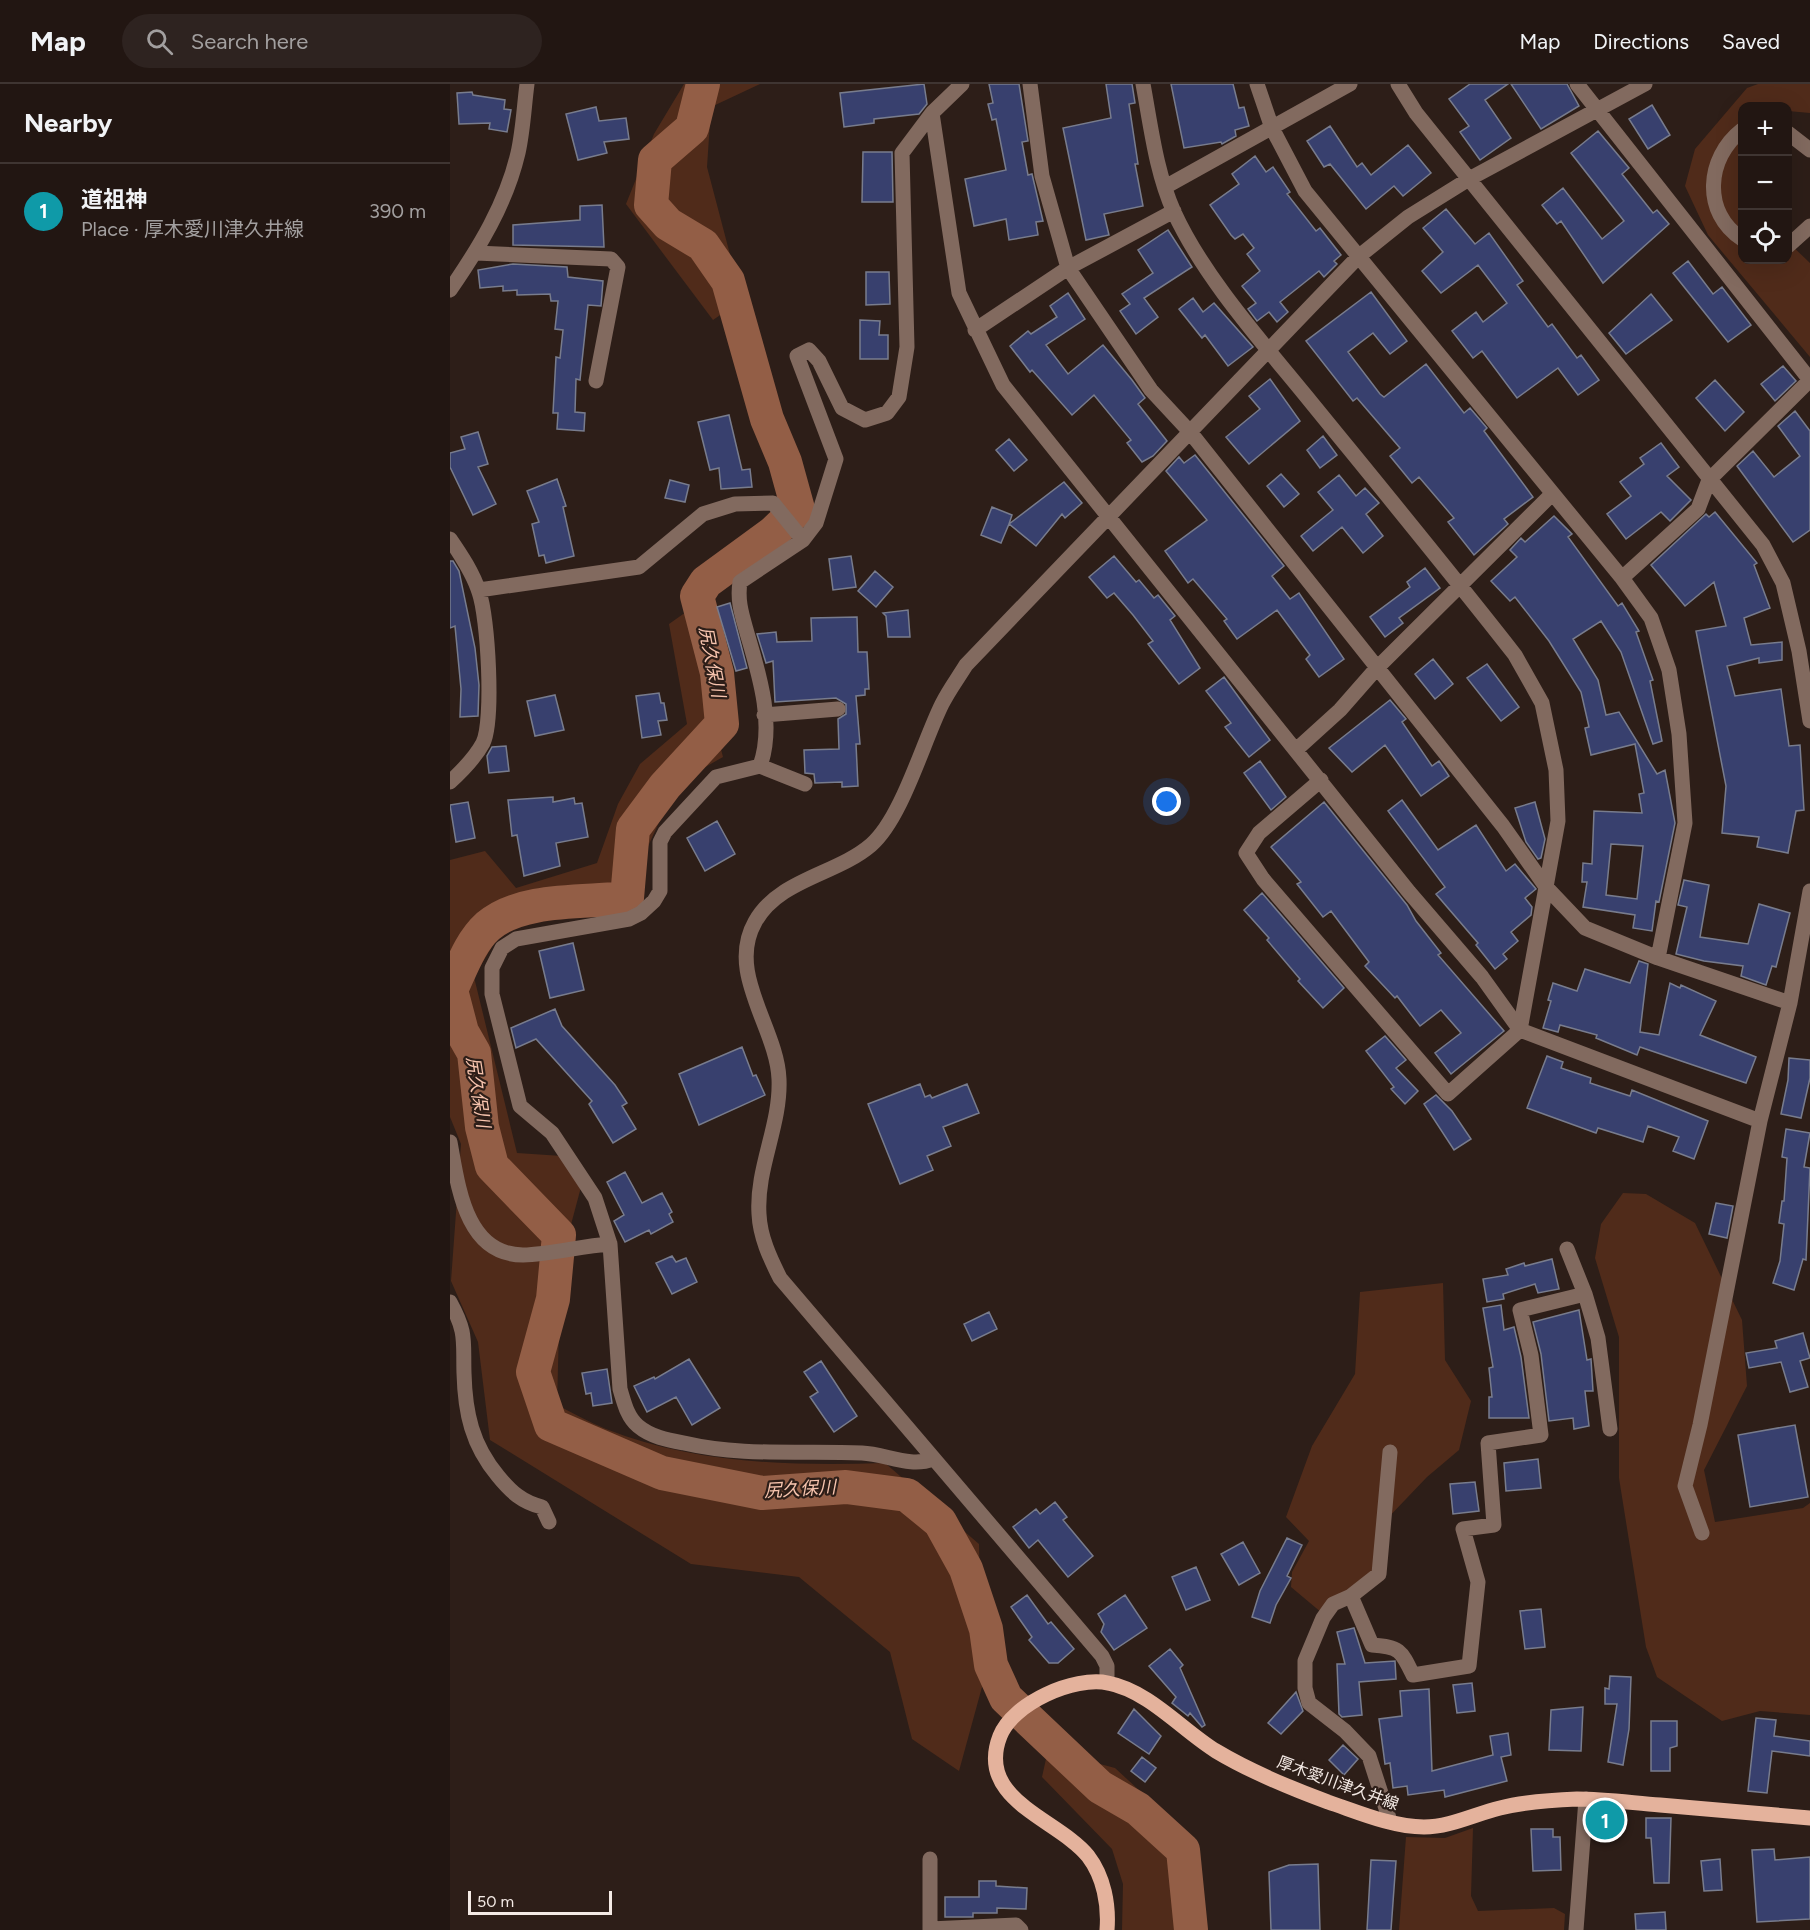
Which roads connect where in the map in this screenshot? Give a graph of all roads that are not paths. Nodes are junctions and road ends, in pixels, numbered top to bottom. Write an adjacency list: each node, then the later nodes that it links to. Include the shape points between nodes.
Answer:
1 (527, 84): 22 (street, via 510,183)
2 (962, 84): 11 (street)
3 (1030, 84): 24 (street, via 1042,176)
4 (1143, 84): 17 (street)
5 (1257, 84): 12 (street)
6 (1350, 84): 12 (street)
7 (1398, 84): 16 (street)
8 (1577, 84): 10 (street)
9 (1645, 84): 10 (street)
10 (1599, 111): 16 (street); 28 (street)
11 (932, 113): 26 (street, via 959,293); 34 (street, via 902,153 907,347 899,397 887,413 865,420 842,408 819,361 809,350 797,356 836,459 816,523)
12 (1272, 128): 17 (street); 23 (street, via 1305,191)
13 (1738, 134): 20 (street, via 1721,154 1712,190 1716,209)
14 (1792, 136): 15 (street)
15 (1810, 150)
16 (1469, 179): 23 (street, via 1408,217); 31 (street)
17 (1165, 187): 18 (street)
18 (1174, 211): 24 (street); 27 (street, via 1196,254)
19 (1810, 226): 21 (street)
20 (1738, 235)
21 (1792, 242)
22 (476, 253): 25 (street); 29 (street, via 611,259 618,267)
23 (1358, 257): 27 (street); 32 (street)
24 (1068, 268): 26 (street); 30 (street, via 1151,390)
25 (450, 290)
26 (975, 330): 33 (street, via 1003,384)
27 (1269, 351): 30 (street); 37 (street)
28 (1810, 380): 31 (street)
29 (596, 381)
30 (1190, 432): 33 (street); 40 (street)
31 (1709, 480): 36 (street, via 1698,509); 39 (street, via 1763,545 1783,583)
32 (1552, 494): 36 (street); 37 (street)
33 (1110, 515): 44 (street); 62 (street, via 966,665 943,703 885,828 871,845 782,893 755,922 749,938 749,978 779,1078 760,1190 759,1214 768,1253 780,1278)
34 (798, 535): 38 (street, via 772,503 735,504 704,514 639,567); 42 (street, via 740,582 737,597 761,684)
35 (450, 539): 38 (street)
36 (1622, 578): 51 (street, via 1651,618 1669,670 1679,734 1685,823)
37 (1460, 584): 40 (street); 49 (street, via 1515,655 1542,703 1556,770 1558,821)
38 (479, 590): 47 (street, via 484,611 489,709 484,742)
39 (1804, 650): 43 (street)
40 (1376, 669): 44 (street, via 1340,710); 49 (street, via 1503,826)
41 (838, 709): 42 (street)
42 (764, 715): 45 (street, via 766,751)
43 (1810, 722)
44 (1297, 749): 46 (street)
45 (760, 766): 48 (street); 56 (street, via 716,777 664,832 660,842 660,891 649,908 629,919 516,939 502,948 492,968 492,994 520,1106 552,1133 595,1198)
46 (1321, 780): 53 (street, via 1482,977); 53 (street, via 1259,833 1246,854 1263,879 1448,1094)
47 (450, 782)
48 (805, 784)
49 (1546, 886): 51 (street, via 1585,928); 53 (street)
50 (1810, 891): 52 (street)
51 (1658, 958): 52 (street)
52 (1790, 1003): 54 (street)
53 (1520, 1030): 54 (street)
54 (1760, 1122): 64 (street, via 1685,1486)
55 (450, 1142): 56 (street, via 468,1219 478,1237 504,1252 520,1255)
56 (610, 1244): 62 (street, via 620,1389 626,1410 637,1425 654,1437 745,1453 864,1453 921,1464)
57 (1567, 1249): 58 (street)
58 (1585, 1294): 60 (street, via 1598,1338); 65 (street, via 1520,1310 1531,1355 1541,1434 1488,1443 1494,1526 1463,1529 1478,1582 1469,1666 1413,1675 1401,1651 1372,1645)
59 (450, 1302): 63 (street, via 461,1322 465,1342 464,1372 473,1439 510,1490 525,1503 542,1507)
60 (1610, 1429)
61 (1390, 1452): 65 (street, via 1379,1574)
62 (933, 1459): 66 (street, via 1102,1656 1107,1666)
63 (549, 1522)
64 (1702, 1533)
65 (1351, 1596): 69 (street, via 1333,1604 1323,1618 1305,1662 1305,1688 1309,1703 1369,1756)
66 (1107, 1683): 69 (main road, 厚木愛川津久井線, via 1137,1695 1244,1766 1305,1793); 73 (main road, 厚木愛川津久井線, via 1063,1687 1026,1707 1003,1729 997,1747 1001,1781 1016,1801 1074,1842 1091,1860 1105,1896)
67 (1586, 1799): 68 (main road, 厚木愛川津久井線); 69 (main road, 厚木愛川津久井線, via 1513,1805 1434,1826); 74 (street)
68 (1810, 1818)
69 (1390, 1821)
70 (930, 1859): 71 (street)
71 (930, 1930): 72 (street, via 1016,1925)
72 (1022, 1930)
73 (1107, 1930)
74 (1576, 1930)

